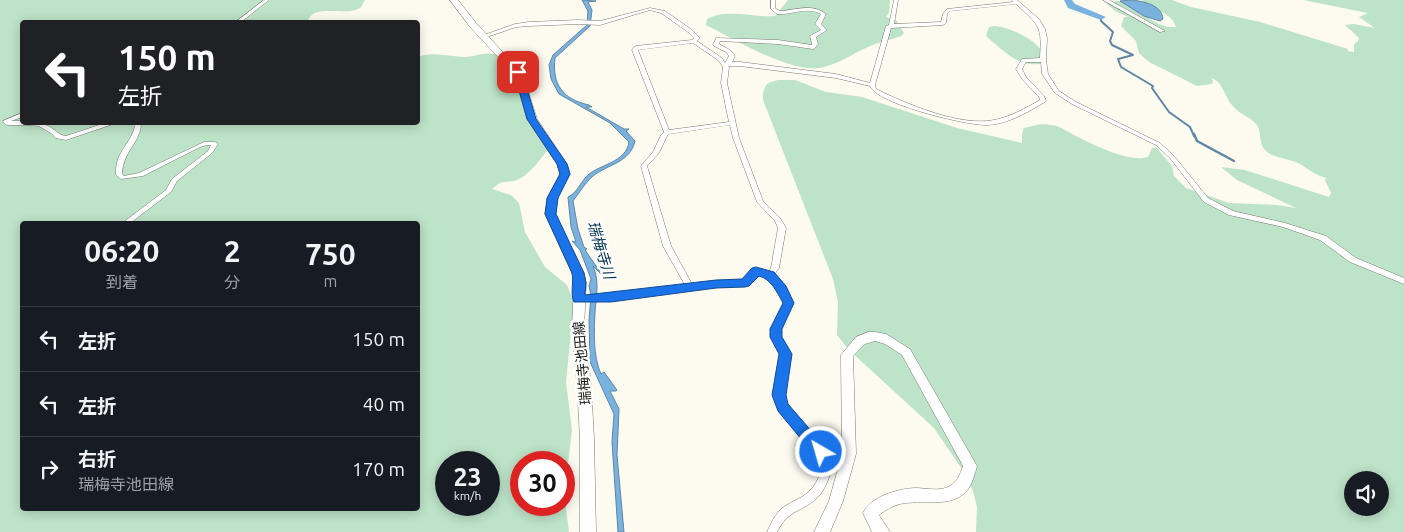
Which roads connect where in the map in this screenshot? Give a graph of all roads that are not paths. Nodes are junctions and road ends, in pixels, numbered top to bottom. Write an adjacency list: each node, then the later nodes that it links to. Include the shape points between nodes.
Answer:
1 (267, 0): 7 (street)
2 (454, 0): 10 (main road, 瑞梅寺池田線)
3 (773, 0): 13 (street, via 773,9 779,13 804,9 824,14 818,24 824,30 813,36 813,47 718,39 716,45 732,56)
4 (896, 0): 8 (street)
5 (1105, 0): 9 (street)
6 (1015, 1): 8 (street, via 949,10 943,23); 12 (street, via 1038,20 1044,38)
7 (242, 20)
8 (892, 26): 14 (street)
9 (1162, 30)
10 (484, 36): 11 (street, via 515,26 600,23 654,9 690,31 697,38); 26 (main road, 瑞梅寺池田線, via 518,72 532,119 562,164 565,174 552,198 550,214 578,273)
11 (694, 41): 13 (street); 21 (street, via 634,50)
12 (1043, 60): 14 (street, via 1024,60 1019,69 1043,101 993,122 969,122 939,115 889,97); 24 (street, via 1046,74 1057,92 1158,144 1206,200 1221,209 1323,238 1353,260)
13 (726, 64): 14 (street, via 836,76); 16 (street, via 724,83)
14 (872, 86)
15 (20, 116): 17 (street, via 6,121)
16 (732, 123): 21 (street); 23 (street, via 760,202 782,228 775,268)
17 (20, 124)
18 (44, 125): 19 (street, via 58,137 66,138)
19 (107, 125)
20 (137, 125): 22 (street, via 138,131 118,164 119,175 123,178 141,175 206,143 215,144 210,152 174,180 168,191)
21 (667, 132): 25 (street, via 656,153 644,166 667,246)
22 (128, 221)
23 (770, 274): 25 (street, via 756,271 745,283); 28 (street, via 788,303 776,329 776,337 786,354 779,395 782,407 821,452 827,467 817,490 788,508)
24 (1404, 281)
25 (690, 286): 26 (street)
26 (578, 299): 27 (main road, 瑞梅寺池田線, via 587,439)
27 (588, 532)
28 (772, 532)
29 (822, 532): 30 (main road, via 836,501 849,454 847,354 866,336 880,337 906,352 970,466 963,483 949,495 906,495 882,503 871,513)
30 (882, 532)

